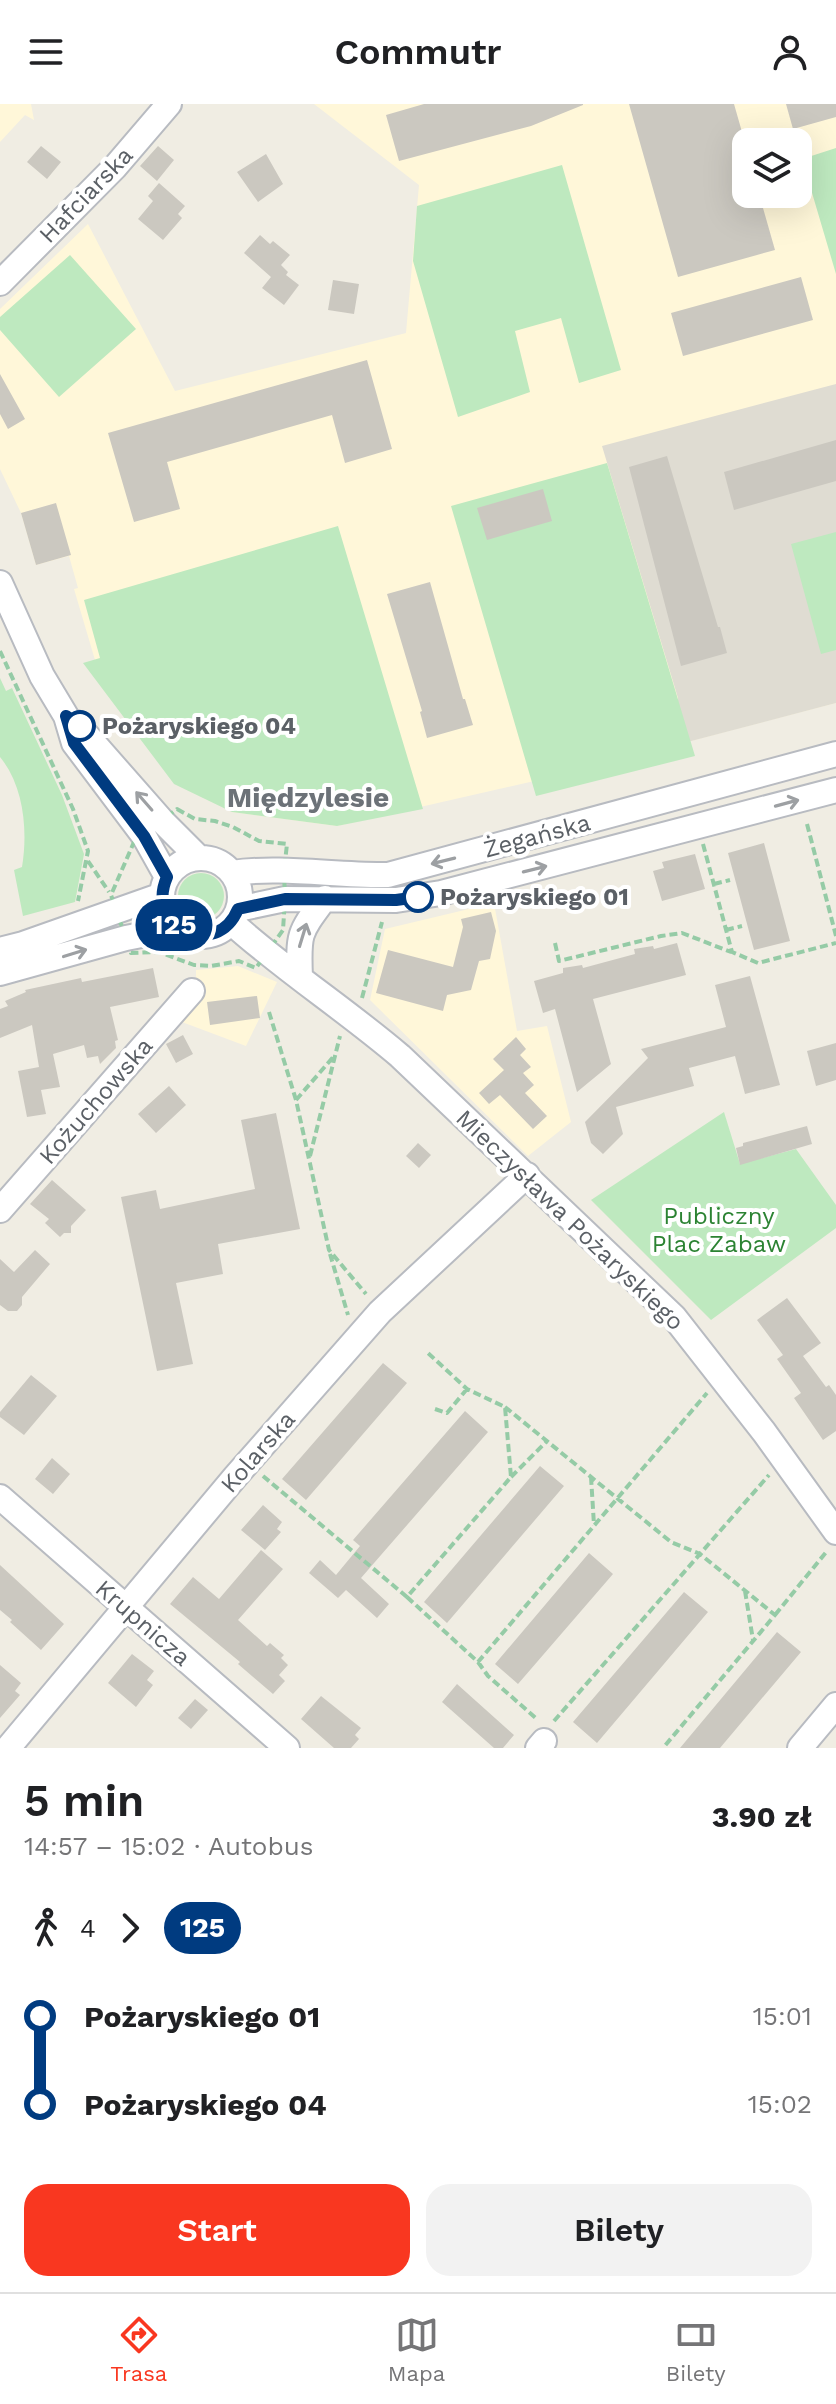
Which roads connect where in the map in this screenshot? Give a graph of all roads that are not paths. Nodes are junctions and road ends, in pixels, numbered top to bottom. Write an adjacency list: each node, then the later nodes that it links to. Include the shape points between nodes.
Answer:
1 (169, 104): 2 (street, Hafciarska)
2 (0, 283)
3 (0, 583): 6 (street, via 66,716 80,726)
4 (836, 754): 8 (street, Żegańska, one-way to 8, via 388,875)
5 (836, 790): 10 (street, Żegańska, one-way to 5, via 396,900 441,893)
6 (153, 829): 7 (street); 9 (street)
7 (198, 857): 8 (street, via 217,861); 9 (street, via 180,863)
8 (232, 873): 11 (street, via 240,891)
9 (164, 886): 12 (street, via 165,913); 13 (street)
10 (325, 898): 11 (street, Żegańska, via 285,899); 15 (street, one-way to 10, via 299,938)
11 (235, 916): 12 (street, via 211,935); 15 (street, Mieczysława Pożaryskiego, via 266,953)
12 (177, 928): 14 (street, one-way to 12)
13 (0, 950)
14 (0, 973)
15 (300, 977): 17 (street, Mieczysława Pożaryskiego, via 400,1056)
16 (192, 991): 18 (street, Kożuchowska)
17 (527, 1175): 20 (street, Mieczysława Pożaryskiego, via 674,1317); 21 (street, Kolarska, via 380,1312)
18 (0, 1210)
19 (0, 1497): 21 (street, Krupnicza)
20 (836, 1532)
21 (125, 1608): 23 (street, Kolarska); 24 (street, Krupnicza)
22 (836, 1705): 25 (street)
23 (8, 1748)
24 (287, 1748)
25 (800, 1748)

